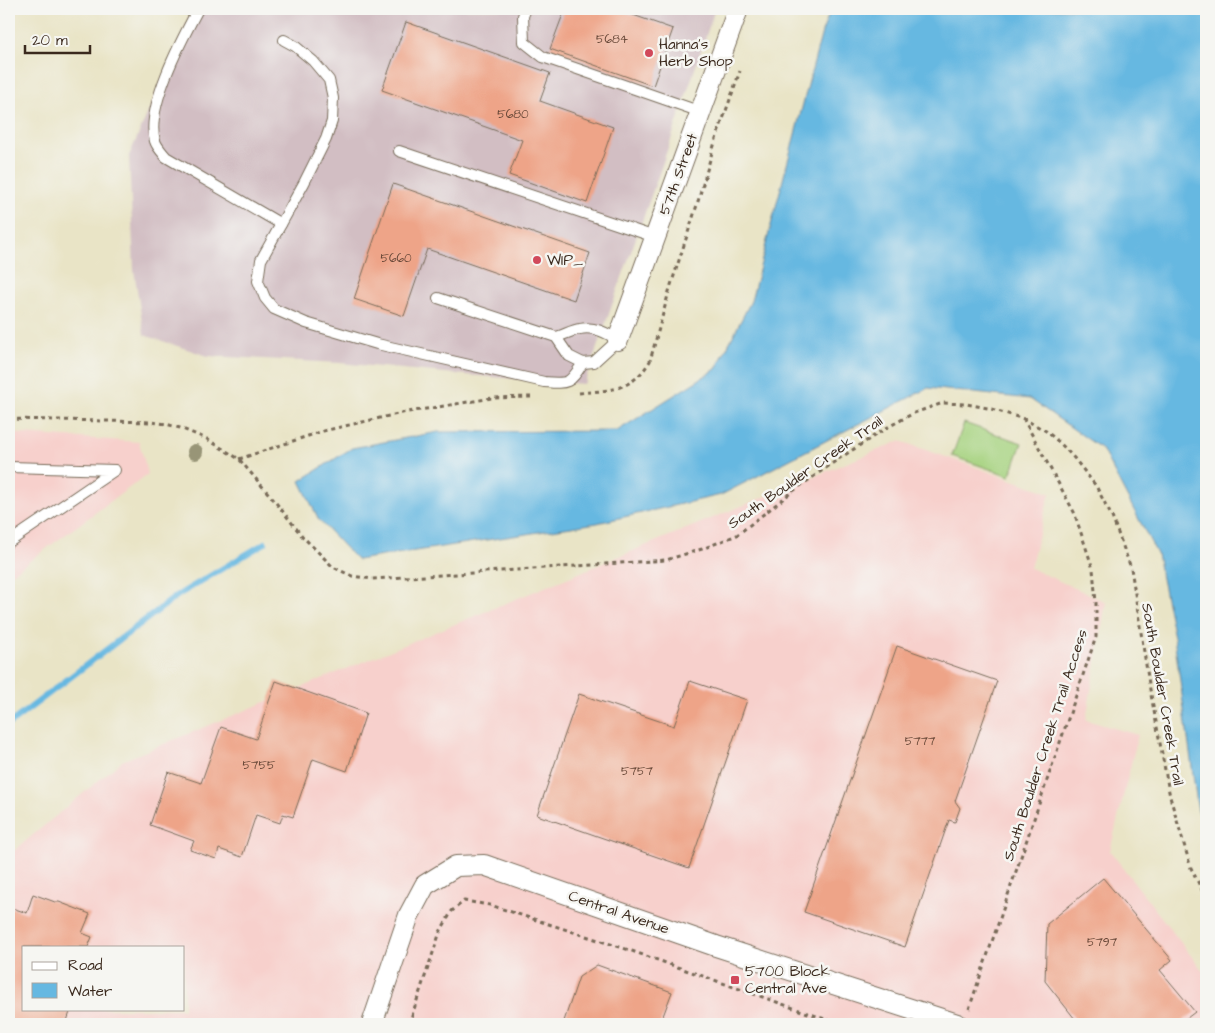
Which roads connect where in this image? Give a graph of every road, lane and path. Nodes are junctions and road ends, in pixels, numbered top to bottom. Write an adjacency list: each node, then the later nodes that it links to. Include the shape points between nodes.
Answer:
1 (198, 9): 8 (lane, via 161,90 154,115 156,144 166,157)
2 (526, 9): 6 (lane, via 524,42 543,57)
3 (738, 9): 6 (street, 57th Street)
4 (284, 40): 8 (lane, via 313,61 328,80 333,98 332,121 326,139)
5 (743, 62): 14 (path, via 715,142 650,361 644,371 624,386)
6 (701, 112): 9 (street, 57th Street)
7 (399, 150): 9 (lane)
8 (281, 224): 13 (lane, via 261,260 258,281 274,309 306,323 377,344 544,382 563,384 573,379)
9 (656, 237): 12 (street, 57th Street)
10 (438, 298): 11 (lane)
11 (556, 337): 12 (lane, via 591,328); 13 (lane, via 570,356)
12 (618, 340): 13 (lane, via 594,362)
13 (583, 363)
14 (577, 393)
15 (531, 397): 18 (path, via 492,398 402,413 323,431)
16 (9, 419): 18 (path, South Boulder Creek Trail, via 166,424 207,439)
17 (1024, 420): 18 (path, South Boulder Creek Trail, via 966,404 943,403 914,413 840,458 737,535 666,560 372,579 352,576 333,567 303,537); 21 (path, South Boulder Creek Trail, via 1046,431 1074,458 1096,486 1112,517 1131,568 1170,797 1191,868); 22 (path, South Boulder Creek Trail Access, via 1074,512 1093,569 1096,637)
18 (239, 459)
19 (9, 467): 20 (lane, via 115,470)
20 (9, 542)
21 (1206, 898)
22 (962, 1020): 23 (street, Central Avenue, via 732,951 484,865 456,866 425,885 409,915)
23 (372, 1024)
24 (409, 1024): 25 (path, via 440,932 452,911 464,901 490,905 619,947)
25 (839, 1024)

